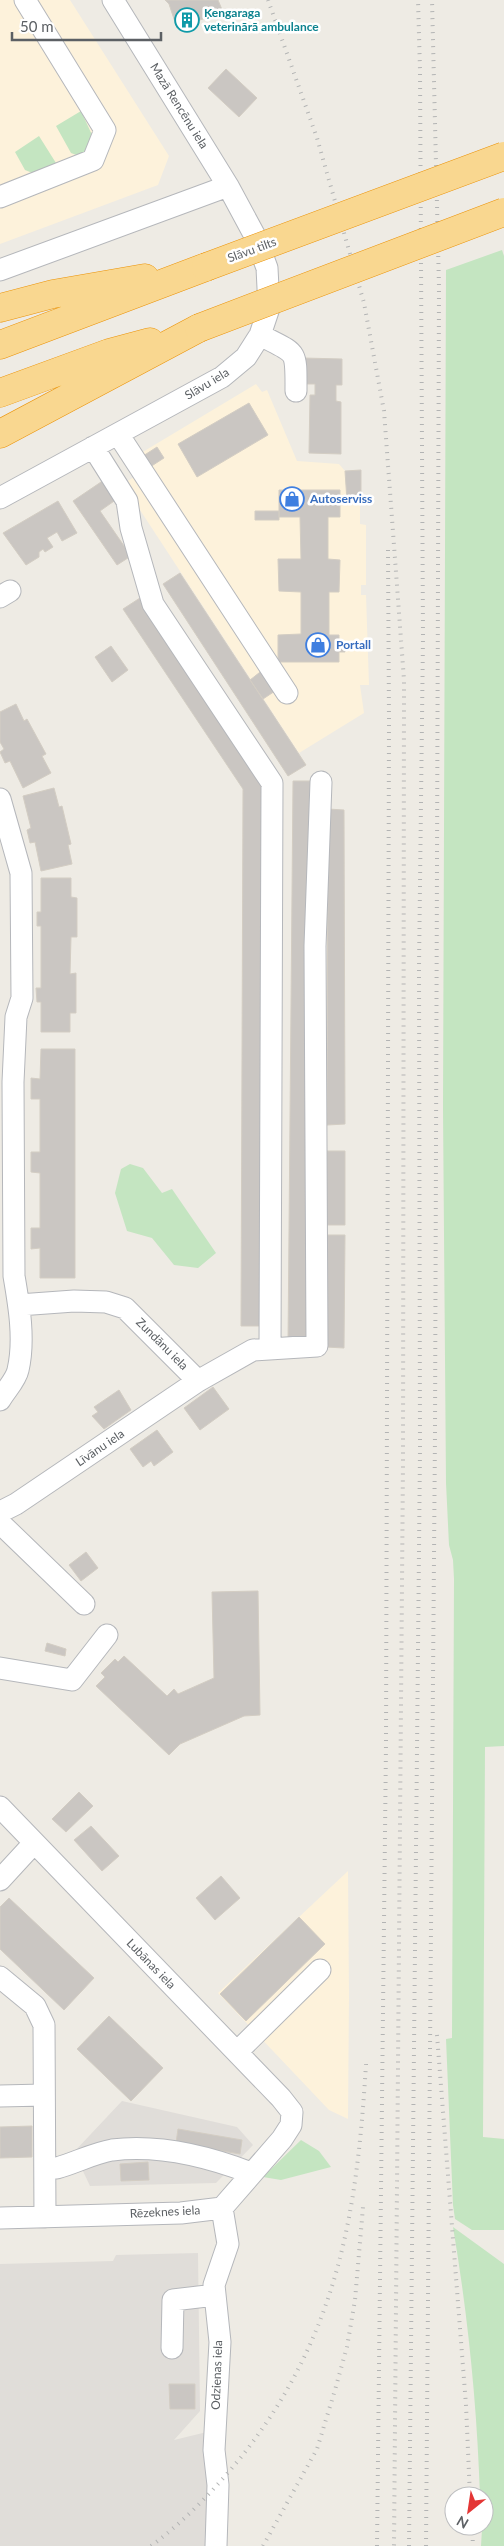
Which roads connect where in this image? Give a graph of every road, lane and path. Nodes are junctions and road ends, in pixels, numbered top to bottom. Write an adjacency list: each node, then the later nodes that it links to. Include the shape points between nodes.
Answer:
1 (26, 0): 5 (street, via 105,130 93,160)
2 (113, 0): 4 (street, Mazā Rencēnu iela)
3 (504, 156): 7 (highway, Slāvu tilts, bridge)
4 (228, 186): 8 (street); 11 (street, Slāvu iela, via 256,238 267,268 269,308)
5 (0, 197)
6 (504, 212): 10 (highway, bridge)
7 (206, 267): 9 (highway, via 54,294); 12 (highway, Slāvu tilts)
8 (0, 270)
9 (0, 308)
10 (199, 328): 14 (highway, via 108,353); 15 (highway)
11 (260, 335): 13 (street, via 293,352 296,358); 16 (street, Slāvu iela, via 246,357 222,377)
12 (0, 345)
13 (296, 391)
14 (4, 392)
15 (0, 434)
16 (118, 434): 17 (street, Slāvu iela); 19 (street)
17 (94, 447): 18 (street, Slāvu iela); 23 (street, via 127,501 131,528 153,604 272,783)
18 (0, 498)
19 (287, 693)
20 (321, 782): 23 (street, Līvānu iela, via 315,946 317,1346)
21 (0, 799): 22 (street, via 22,873 22,998 16,1017 13,1082 14,1276)
22 (19, 1305): 24 (street, Zundānu iela, via 82,1301 106,1302 125,1308); 25 (street, via 18,1371)
23 (270, 1349): 24 (street, Līvānu iela, via 252,1350)
24 (198, 1381): 26 (street, Līvānu iela)
25 (0, 1400)
26 (0, 1512)
27 (0, 1523): 28 (street)
28 (84, 1604)
29 (107, 1635): 30 (street, via 72,1680)
30 (0, 1668)
31 (0, 1808): 32 (street, Lubānas iela)
32 (34, 1843): 33 (street); 36 (street, Lubānas iela)
33 (0, 1880)
34 (320, 1970): 36 (street)
35 (0, 1977): 37 (street, via 35,2006 44,2025)
36 (237, 2052): 40 (street, Lubānas iela, via 292,2112 291,2125 282,2139)
37 (44, 2095): 38 (street); 42 (street)
38 (0, 2096)
39 (58, 2168): 40 (street, via 111,2150 152,2148 198,2156)
40 (251, 2174): 41 (street)
41 (222, 2208): 42 (street, Rēzeknes iela, via 181,2213); 44 (street, Odzienas iela, via 228,2244 214,2285)
42 (45, 2217): 43 (street, Rēzeknes iela)
43 (0, 2218)
44 (215, 2295): 45 (street, via 173,2300); 46 (street, Odzienas iela, via 220,2342 214,2450 218,2485)
45 (172, 2348)
46 (216, 2546)

